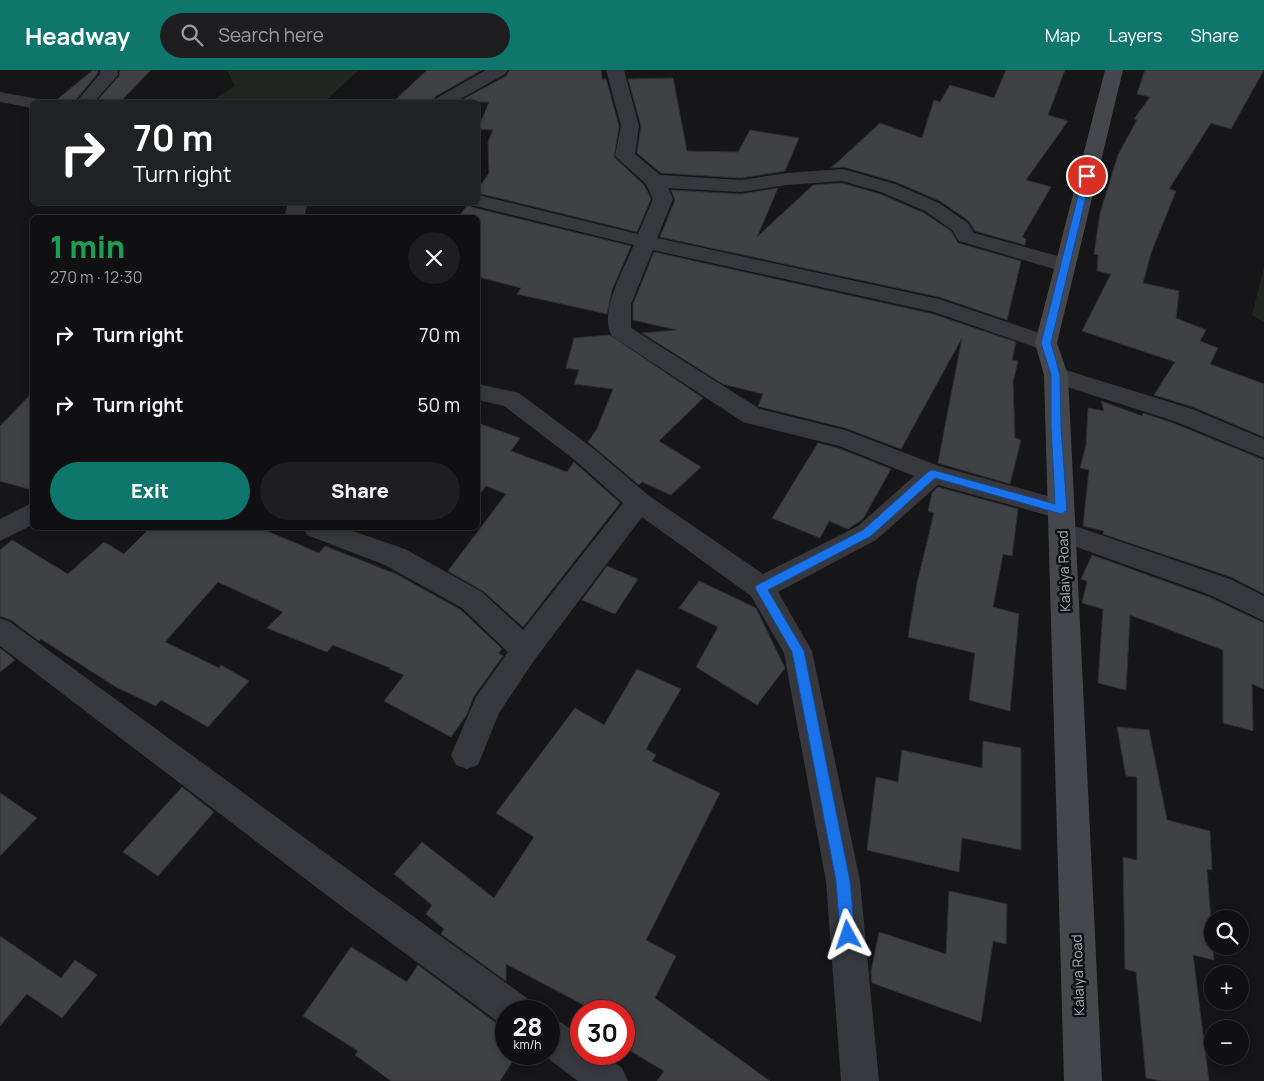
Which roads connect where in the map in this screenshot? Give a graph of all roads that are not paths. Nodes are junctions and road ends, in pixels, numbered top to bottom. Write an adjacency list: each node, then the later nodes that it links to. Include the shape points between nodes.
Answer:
1 (108, 70): 6 (street, via 109,75)
2 (499, 70): 7 (street)
3 (615, 70): 9 (street, via 630,126 625,156)
4 (1114, 70): 12 (main road)
5 (0, 97): 8 (street)
6 (87, 100)
7 (446, 100)
8 (30, 103)
9 (655, 181): 11 (street, via 663,199); 12 (street, via 741,186 843,176 888,188 932,207 961,227 966,236)
10 (480, 201): 11 (street)
11 (646, 242): 13 (street, via 939,306); 17 (street, via 620,304 620,330 752,416 844,439)
12 (1064, 265): 13 (main road)
13 (1046, 343): 14 (main road, Kalaiya Road)
14 (1056, 375): 16 (street, via 1183,415); 20 (main road, Kalaiya Road)
15 (480, 392): 18 (street, via 510,399 585,455)
16 (1264, 449)
17 (933, 474): 20 (street); 23 (street, via 867,533)
18 (639, 502): 23 (street); 26 (street)
19 (30, 514): 22 (street)
20 (1062, 521): 24 (street, via 1220,587); 32 (main road, Kalaiya Road)
21 (321, 530): 26 (street, via 395,557 472,600)
22 (0, 531)
23 (761, 588): 31 (street, via 798,651 843,881)
24 (1264, 609)
25 (0, 630): 28 (street)
26 (525, 650): 27 (street, via 487,706)
27 (467, 755)
28 (499, 1000)
29 (560, 1044): 30 (street)
30 (609, 1081)
31 (860, 1081)
32 (1082, 1081)

